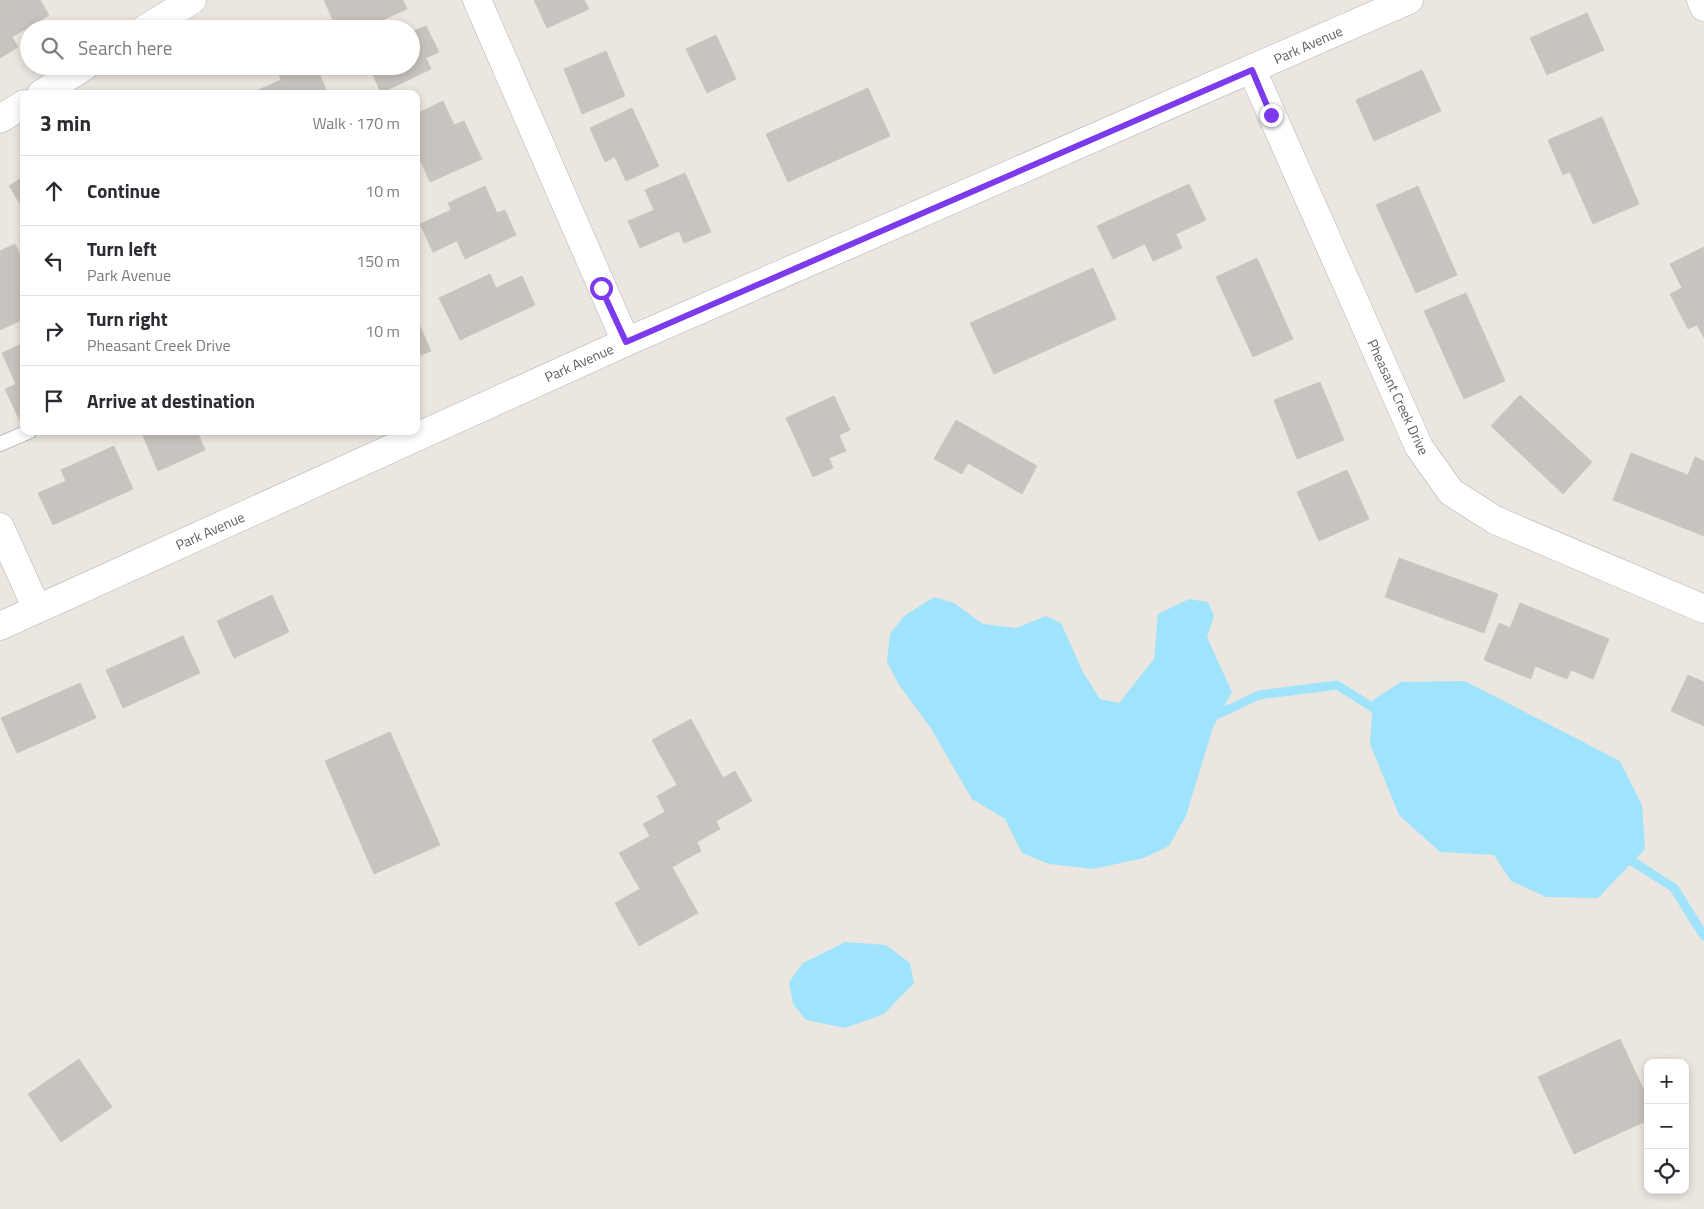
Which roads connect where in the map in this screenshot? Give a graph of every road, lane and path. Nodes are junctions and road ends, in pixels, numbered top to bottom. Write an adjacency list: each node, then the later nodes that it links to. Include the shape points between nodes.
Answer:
1 (192, 0): 6 (street)
2 (477, 0): 12 (street)
3 (1409, 0): 7 (street, Park Avenue)
4 (1701, 0): 5 (street)
5 (1704, 8)
6 (160, 20)
7 (1252, 70): 12 (street, Park Avenue); 16 (street, Pheasant Creek Drive, via 1418,447 1451,492 1495,520)
8 (71, 75): 9 (street)
9 (47, 90)
10 (20, 106): 11 (street)
11 (0, 119)
12 (626, 342): 17 (street, Park Avenue)
13 (21, 435): 14 (lane)
14 (0, 444)
15 (0, 527): 17 (street)
16 (1704, 609)
17 (37, 610): 18 (street, Park Avenue)
18 (0, 626)

